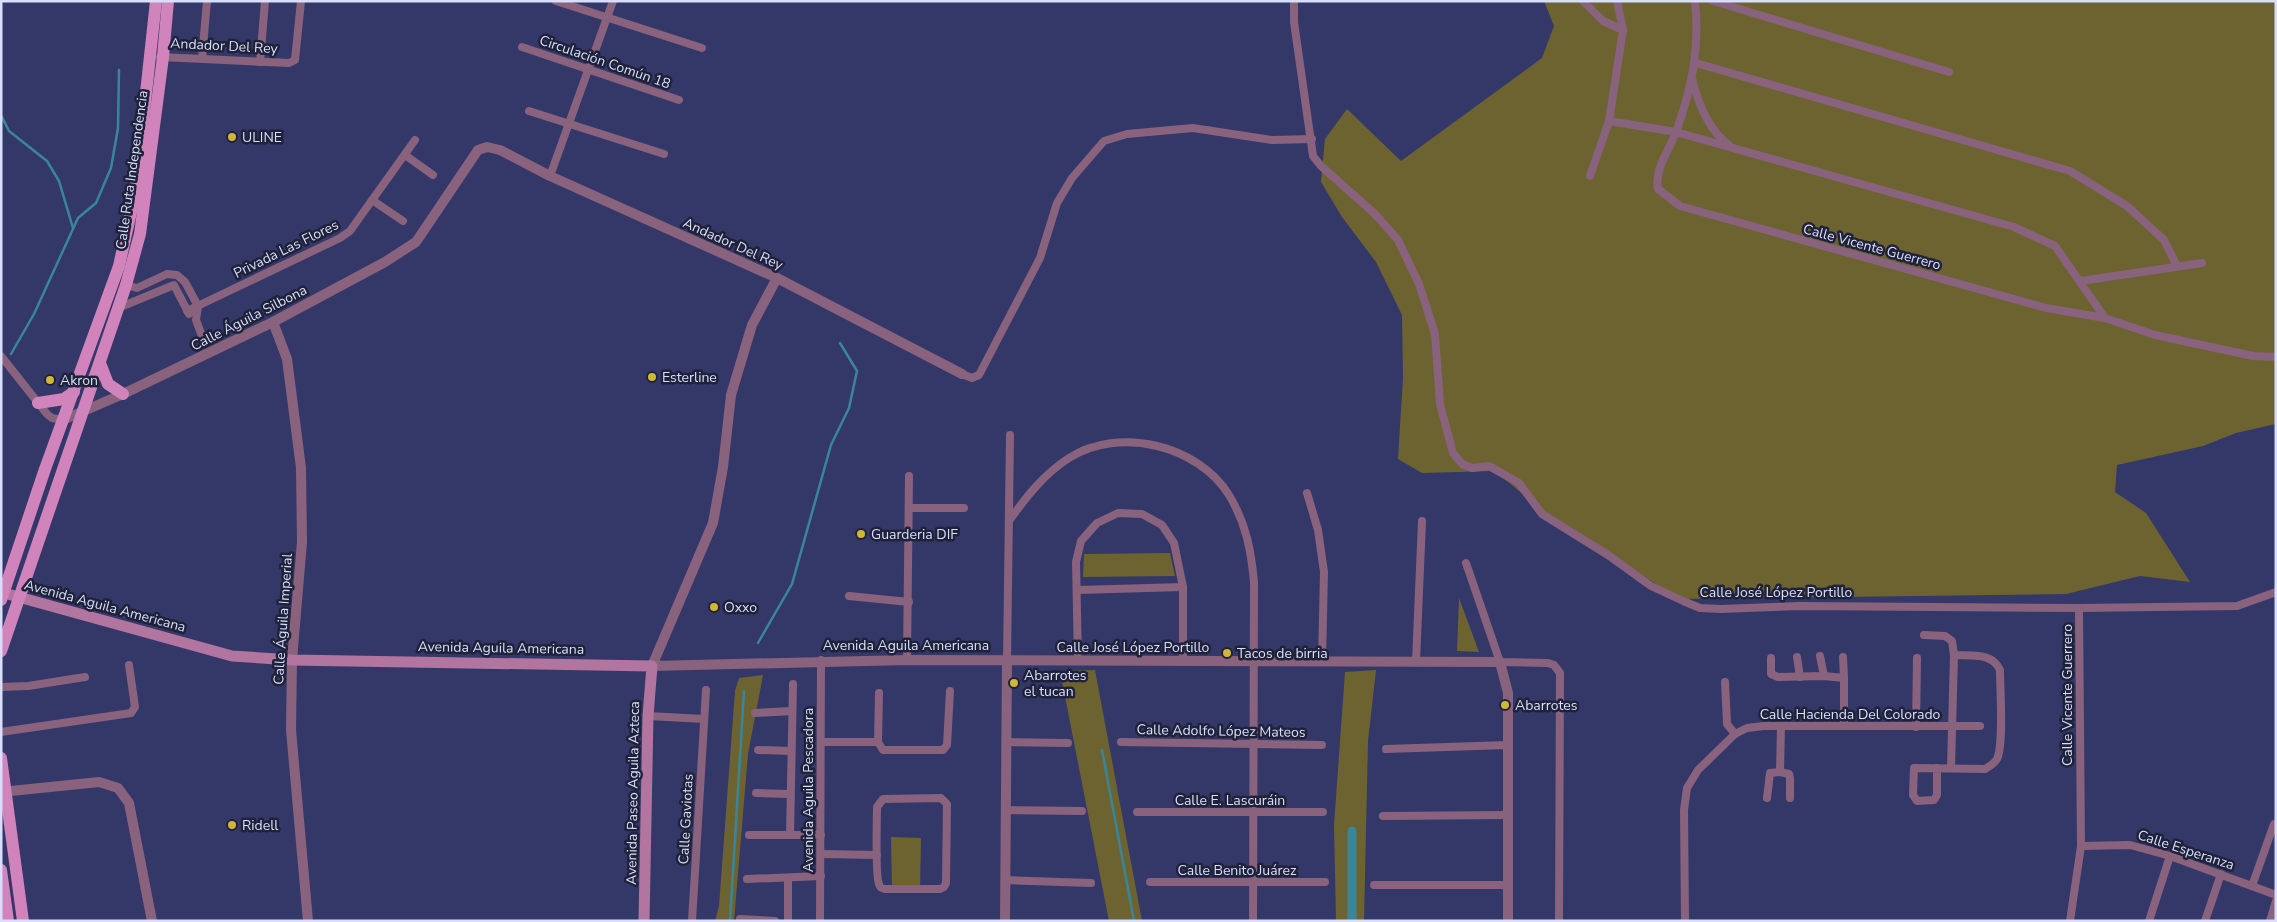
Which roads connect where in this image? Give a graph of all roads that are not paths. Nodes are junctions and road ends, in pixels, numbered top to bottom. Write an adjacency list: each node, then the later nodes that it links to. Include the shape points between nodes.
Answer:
1 (156, 1): 17 (main road, Calle Ruta Independencia)
2 (168, 1): 17 (main road, Calle Ruta Independencia)
3 (207, 1): 18 (street)
4 (265, 1): 19 (street)
5 (301, 1): 19 (street, Andador Del Rey, via 295,60 289,63)
6 (556, 1): 13 (street)
7 (613, 1): 13 (street)
8 (1294, 1): 29 (street, Calle José López Portillo, via 1294,22)
9 (1583, 1): 14 (street, via 1603,21)
10 (1617, 1): 14 (street)
11 (1694, 1): 20 (street, Calle Vicente Guerrero, via 1698,30)
12 (1713, 1): 22 (street)
13 (607, 18): 16 (street); 21 (street)
14 (1623, 30): 26 (street)
15 (522, 46): 21 (street, Circulación Común 18)
16 (702, 48)
17 (157, 57): 18 (street, Andador Del Rey); 44 (main road, Calle Ruta Independencia, via 140,234); 56 (main road, Calle Ruta Independencia, via 127,234 119,266)
18 (202, 58): 19 (street, Andador Del Rey)
19 (260, 62)
20 (1696, 63): 23 (street, Calle Vicente Guerrero); 41 (street, via 2070,172 2127,206 2164,240)
21 (588, 69): 24 (street, Circulación Común 18); 27 (street)
22 (1949, 72)
23 (1692, 77): 28 (street, Calle Vicente Guerrero); 32 (street, via 1700,105 1718,135)
24 (679, 100)
25 (529, 111): 27 (street)
26 (1609, 121): 28 (street); 37 (street)
27 (570, 122): 33 (street); 36 (street)
28 (1676, 132): 32 (street); 48 (street, Calle Vicente Guerrero, via 1657,174 1657,184 1658,189 1680,206 2046,308)
29 (1312, 139): 55 (street, via 1272,140 1193,128 1127,134 1104,141 1072,178 1057,203 1040,258 979,375 972,378); 76 (street, Calle José López Portillo, via 1313,156 1398,240 1419,284 1435,334 1440,404 1454,453 1462,464 1472,468 1489,466 1519,483 1542,514 1651,586 1700,608)
30 (415, 140): 34 (street, Privada Las Flores)
31 (488, 147): 36 (street, Andador Del Rey); 50 (street, Calle Águila Silbona, via 478,150 416,242)
32 (1734, 149): 43 (street, via 2014,227 2055,246)
33 (664, 154)
34 (405, 155): 35 (street); 38 (street, Privada Las Flores)
35 (433, 175)
36 (550, 176): 42 (street, Andador Del Rey)
37 (1590, 176)
38 (372, 200): 39 (street); 45 (street, Privada Las Flores, via 350,231 340,238)
39 (403, 220)
40 (2202, 263): 41 (street)
41 (2177, 266): 43 (street)
42 (777, 278): 55 (street, Andador Del Rey); 96 (street, via 752,325 731,395 723,466 712,523)
43 (2081, 282): 48 (street)
44 (126, 285): 45 (street, via 137,288 172,274 183,278); 46 (main road, Calle Ruta Independencia)
45 (198, 306): 47 (street, Privada Las Flores); 49 (street)
46 (118, 308): 47 (street, via 174,285); 54 (main road, Calle Ruta Independencia)
47 (187, 312): 49 (street)
48 (2105, 318): 53 (street, Calle Vicente Guerrero, via 2155,336 2252,356)
49 (196, 320): 51 (street)
50 (273, 322): 57 (street, Calle Águila Silbona); 85 (street, Calle Águila Imperial, via 287,359 301,468 302,542)
51 (202, 336)
52 (1, 356): 58 (street)
53 (2276, 356)
54 (100, 363): 57 (main road, via 108,384); 59 (main road, Calle Ruta Independencia)
55 (962, 374)
56 (74, 392): 58 (main road, via 64,399); 60 (main road, Calle Ruta Independencia)
57 (123, 394): 59 (street, Calle Águila Silbona)
58 (38, 403): 60 (street, via 52,418)
59 (83, 412): 60 (street, Calle Águila Silbona); 74 (main road, Calle Ruta Independencia)
60 (64, 420): 73 (main road, Calle Ruta Independencia)
61 (1010, 434): 66 (street)
62 (909, 476): 64 (street)
63 (1307, 493): 92 (street, via 1318,530 1324,572)
64 (909, 508): 65 (street); 75 (street)
65 (964, 508)
66 (1009, 521): 88 (street); 91 (street, via 1043,479 1086,449 1114,442 1145,443 1202,465 1228,494 1245,527 1254,582)
67 (1422, 521): 93 (street)
68 (1466, 563): 94 (street)
69 (1183, 587): 70 (street); 70 (street, via 1174,543 1162,525 1142,514 1118,513 1096,523 1081,541 1076,562); 90 (street)
70 (1078, 590): 89 (street)
71 (2276, 592): 76 (street, Calle Vicente Guerrero, via 2237,606)
72 (849, 596): 75 (street)
73 (2, 597): 74 (main road, Avenida Aguila Americana)
74 (18, 598): 78 (main road, Calle Ruta Independencia); 85 (main road, Avenida Aguila Americana, via 232,656)
75 (909, 602): 87 (street)
76 (2079, 608): 149 (street, Calle Vicente Guerrero)
77 (1924, 635): 79 (street, via 1945,636 1952,641)
78 (1, 651)
79 (1954, 655): 115 (street); 131 (street, via 1989,657 1996,662 2000,670 2001,728 1998,758 1992,766 1985,769)
80 (1820, 656): 98 (street)
81 (1843, 656): 100 (street)
82 (1797, 657): 97 (street)
83 (1771, 658): 97 (street, via 1771,674 1778,677)
84 (1917, 658): 113 (street)
85 (292, 660): 96 (main road, Avenida Aguila Americana); 172 (street, Calle Águila Imperial, via 291,730)
86 (822, 660): 87 (street, Avenida Aguila Americana); 96 (street, Avenida Aguila Americana); 118 (street, Avenida Aguila Pescadora)
87 (907, 660): 88 (street, Avenida Aguila Americana)
88 (1007, 660): 89 (street, Calle José López Portillo); 120 (street)
89 (1078, 660): 90 (street, Calle José López Portillo)
90 (1183, 661): 91 (street, Calle José López Portillo)
91 (1254, 661): 92 (street, Calle José López Portillo); 123 (street)
92 (1322, 662): 93 (street, Calle José López Portillo)
93 (1416, 662): 94 (street, Calle José López Portillo)
94 (1500, 662): 125 (street, via 1508,693); 181 (street, Calle José López Portillo, via 1548,663 1558,668 1561,679)
95 (129, 665): 116 (street, via 134,707 131,713)
96 (652, 666): 109 (main road, Avenida Paseo Aguila Azteca)
97 (1800, 676): 98 (street)
98 (1824, 676): 100 (street)
99 (85, 677): 103 (street, via 28,686)
100 (1844, 678): 112 (street)
101 (1725, 682): 117 (street, via 1727,724)
102 (793, 684): 107 (street)
103 (1, 686)
104 (706, 690): 110 (street, Calle Gaviotas)
105 (950, 691): 119 (street, via 945,749 887,751)
106 (879, 693): 119 (street)
107 (792, 711): 108 (street); 128 (street)
108 (755, 713)
109 (648, 716): 110 (street); 173 (main road, Avenida Paseo Aguila Azteca)
110 (704, 719): 174 (street, Calle Gaviotas)
111 (1781, 726): 112 (street, Calle Hacienda Del Colorado); 117 (street, Calle Hacienda Del Colorado, via 1747,728); 132 (street)
112 (1844, 726): 113 (street, Calle Hacienda Del Colorado)
113 (1916, 726): 115 (street, Calle Hacienda Del Colorado)
114 (1980, 726): 115 (street, Calle Hacienda Del Colorado)
115 (1952, 727): 131 (street)
116 (1, 732)
117 (1735, 734): 182 (street, Calle Hacienda Del Colorado, via 1698,770 1687,788 1684,810)
118 (821, 742): 119 (street); 147 (street, Avenida Aguila Pescadora)
119 (878, 742)
120 (1006, 742): 122 (street); 138 (street)
121 (1121, 742): 123 (street, Calle Adolfo López Mateos)
122 (1068, 743)
123 (1254, 744): 124 (street, Calle Adolfo López Mateos); 141 (street)
124 (1322, 745)
125 (1508, 745): 126 (street); 143 (street)
126 (1386, 749)
127 (758, 750): 128 (street)
128 (791, 751): 135 (street)
129 (1, 758): 133 (main road)
130 (1937, 768): 130 (street, via 1937,795 1934,800 1917,801 1913,795 1914,768); 131 (street)
131 (1951, 768)
132 (1780, 772): 136 (street, via 1770,773); 137 (street, via 1790,778)
133 (3, 791): 170 (main road); 171 (street, via 99,782 118,788 129,803)
134 (756, 793): 135 (street)
135 (790, 794): 148 (street)
136 (1767, 798)
137 (1790, 798)
138 (1006, 810): 139 (street); 158 (street)
139 (1082, 811)
140 (1137, 812): 141 (street, Calle E. Lascuráin)
141 (1253, 812): 142 (street, Calle E. Lascuráin); 161 (street)
142 (1323, 812)
143 (1508, 815): 144 (street); 164 (street)
144 (1383, 816)
145 (2275, 824): 165 (street)
146 (749, 835): 148 (street)
147 (821, 835): 148 (street); 150 (street, Avenida Aguila Pescadora)
148 (790, 836)
149 (2081, 846): 152 (street, Calle Esperanza, via 2130,845); 183 (street, Calle Vicente Guerrero)
150 (821, 854): 151 (street); 155 (street, Avenida Aguila Pescadora)
151 (877, 855): 151 (street, via 878,883 885,889 930,890 944,887 945,800 883,799 879,802)
152 (2170, 856): 154 (street, Calle Esperanza); 184 (street)
153 (1, 870): 169 (main road)
154 (2221, 874): 165 (street, Calle Esperanza); 185 (street)
155 (821, 876): 156 (street); 177 (street, Avenida Aguila Pescadora)
156 (788, 878): 157 (street); 176 (street)
157 (747, 879)
158 (1006, 880): 159 (street); 178 (street)
159 (1092, 882)
160 (1150, 882): 161 (street, Calle Benito Juárez)
161 (1253, 882): 162 (street, Calle Benito Juárez); 179 (street)
162 (1325, 882)
163 (1374, 885): 164 (street)
164 (1508, 885): 180 (street)
165 (2252, 886): 166 (street, Calle Esperanza)
166 (2276, 895)
167 (2276, 901): 186 (street)
168 (740, 919): 175 (street)
169 (8, 921)
170 (23, 921)
171 (152, 921)
172 (308, 921)
173 (644, 921)
174 (692, 921)
175 (775, 921)
176 (788, 921)
177 (820, 921)
178 (1005, 921)
179 (1253, 921)
180 (1508, 921)
181 (1559, 921)
182 (1685, 921)
183 (2070, 921)
184 (2149, 921)
185 (2205, 921)
186 (2270, 921)

